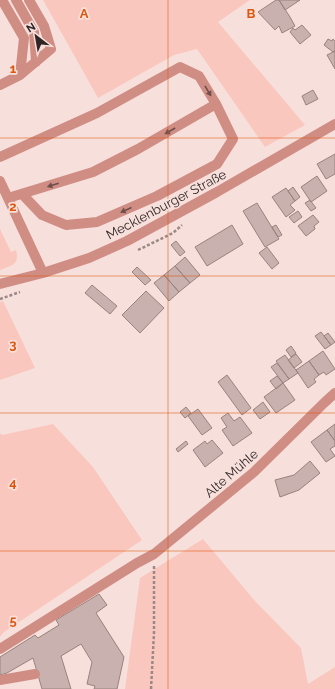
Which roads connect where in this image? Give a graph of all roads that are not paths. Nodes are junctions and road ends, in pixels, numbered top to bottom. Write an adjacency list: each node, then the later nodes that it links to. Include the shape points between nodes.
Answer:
1 (2, 0): 5 (street, via 24,38)
2 (16, 0): 4 (street, via 34,32)
3 (29, 0): 4 (street, via 44,26 51,49)
4 (36, 62): 5 (street)
5 (20, 75): 6 (street)
6 (0, 85)
7 (216, 104): 9 (street, one-way to 7, via 98,113 180,66 199,76); 11 (street, one-way to 11, via 93,172); 11 (street, one-way to 11, via 233,139 218,164 157,196 97,222 66,224 42,215)
8 (335, 124): 13 (street, Mecklenburger Straße, via 127,241 89,258)
9 (0, 157)
10 (0, 181): 12 (street)
11 (23, 194): 12 (street)
12 (8, 198): 13 (street)
13 (43, 273): 14 (street, Mecklenburger Straße)
14 (0, 284)
15 (335, 393): 16 (street, Alte Mühle, via 254,472 154,554)
16 (0, 649)
17 (35, 674): 18 (street)
18 (0, 680)

